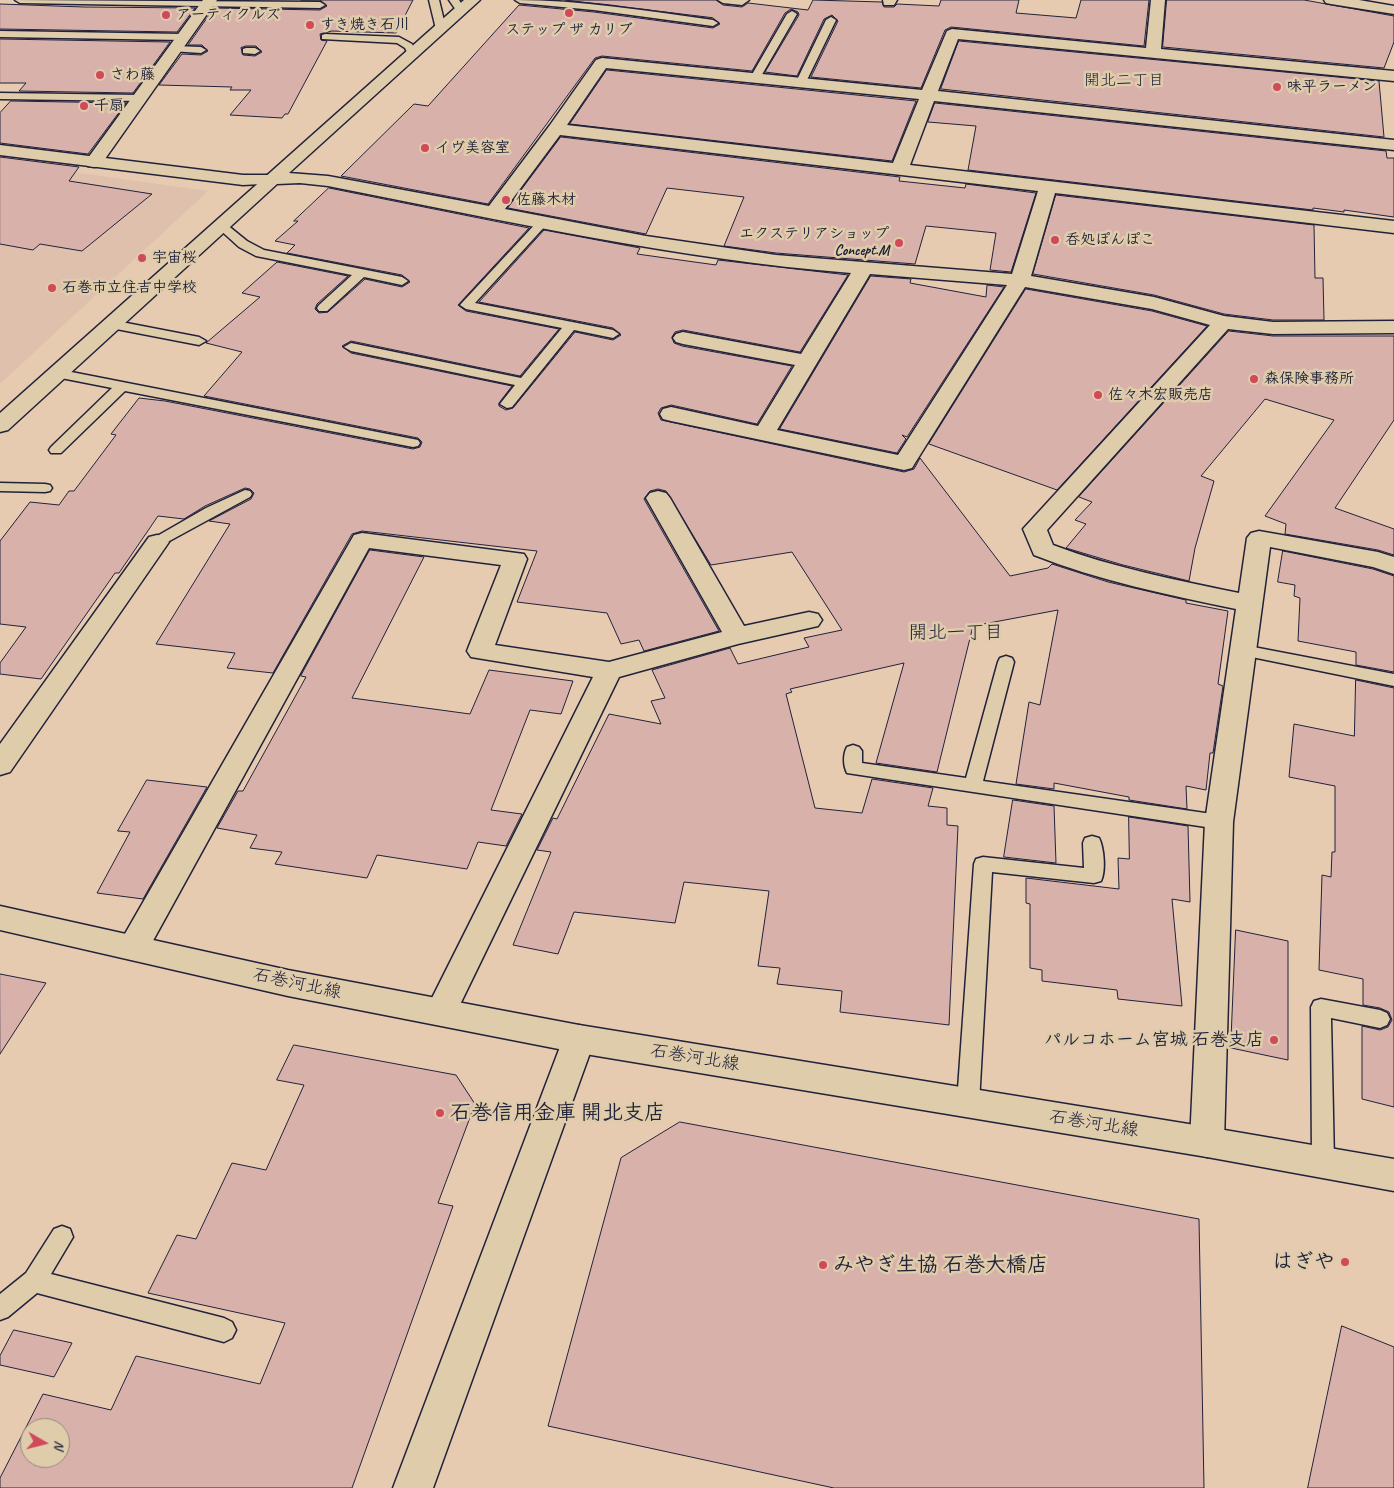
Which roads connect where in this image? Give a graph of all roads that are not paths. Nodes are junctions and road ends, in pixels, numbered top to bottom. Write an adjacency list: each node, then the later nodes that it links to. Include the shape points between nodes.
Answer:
1 (20, 0): 9 (lane); 12 (lane)
2 (434, 0): 17 (lane)
3 (474, 0): 11 (street)
4 (520, 0): 16 (lane)
5 (723, 0): 6 (lane)
6 (744, 0)
7 (1158, 0): 22 (street)
8 (1331, 0): 13 (street)
9 (209, 1): 10 (lane, via 290,8); 20 (street)
10 (320, 5)
11 (458, 6): 17 (street)
12 (13, 8)
13 (1394, 10)
14 (792, 14): 25 (lane)
15 (831, 20): 26 (lane)
16 (713, 22)
17 (441, 29): 23 (street)
18 (0, 34): 20 (lane)
19 (325, 37): 23 (lane, via 399,40 409,46)
20 (179, 43): 21 (lane); 29 (street)
21 (201, 50)
22 (1153, 52): 24 (street); 27 (street, via 952,34)
23 (412, 54): 35 (street)
24 (1394, 76)
25 (755, 78): 26 (street); 30 (street, via 602,63)
26 (801, 82): 27 (street)
27 (928, 95): 31 (street); 34 (street)
28 (0, 96): 29 (lane)
29 (140, 98): 33 (street)
30 (556, 129): 34 (street); 37 (street)
31 (1394, 145)
32 (0, 150): 33 (street)
33 (94, 162): 35 (street, via 243,180)
34 (900, 168): 36 (street)
35 (274, 179): 37 (street, via 328,182); 39 (street)
36 (1048, 186): 40 (street); 43 (street)
37 (493, 213): 38 (street)
38 (543, 222): 41 (street, via 646,242 776,261); 48 (lane, via 466,305)
39 (222, 226): 42 (lane, via 243,244 260,253); 47 (street)
40 (1394, 227)
41 (863, 269): 43 (street); 54 (street)
42 (361, 273): 44 (lane); 45 (lane)
43 (1020, 280): 46 (street, via 1154,303); 61 (street, via 904,462)
44 (402, 281)
45 (323, 308)
46 (1223, 322): 49 (street, via 1273,328); 70 (street, via 1035,529 1043,550 1062,557 1132,579)
47 (111, 324): 52 (lane); 55 (street)
48 (572, 326): 50 (lane); 56 (lane)
49 (1394, 327)
50 (613, 334)
51 (684, 338): 54 (street)
52 (198, 341)
53 (351, 347): 56 (lane)
54 (807, 362): 61 (street)
55 (56, 373): 57 (lane); 60 (street)
56 (524, 383): 58 (lane)
57 (122, 386): 62 (lane); 63 (lane)
58 (507, 404)
59 (671, 414): 61 (street)
60 (0, 425)
61 (764, 433)
62 (413, 443)
63 (56, 450)
64 (0, 487): 65 (lane)
65 (45, 488)
66 (245, 494): 68 (lane)
67 (658, 498): 72 (street)
68 (157, 542): 78 (street)
69 (1394, 566): 70 (street, via 1378,560 1259,538)
70 (1249, 603): 73 (street)
71 (809, 620): 72 (street)
72 (737, 636): 75 (street)
73 (1243, 650): 76 (lane); 80 (street)
74 (1006, 662): 79 (lane)
75 (608, 671): 83 (street, via 480,651 515,559 362,540); 84 (street)
76 (1394, 680)
77 (853, 751): 79 (lane, via 853,768)
78 (0, 765)
79 (973, 786): 80 (lane)
80 (1219, 822): 88 (street)
81 (1092, 843): 87 (lane, via 1094,876 983,864)
82 (0, 918): 83 (street, 石巻河北線)
83 (133, 948): 84 (street, 石巻河北線, via 288,983)
84 (441, 1012): 86 (street, 石巻河北線)
85 (1380, 1019): 89 (lane, via 1321,1007)
86 (579, 1039): 87 (street, 石巻河北線); 95 (street)
87 (968, 1103): 88 (street, 石巻河北線)
88 (1207, 1142): 89 (street, 石巻河北線)
89 (1323, 1162): 90 (street, 石巻河北線)
90 (1394, 1175)
91 (62, 1237): 92 (lane)
92 (34, 1281): 93 (lane); 94 (lane)
93 (0, 1309)
94 (224, 1330)
95 (413, 1488)

